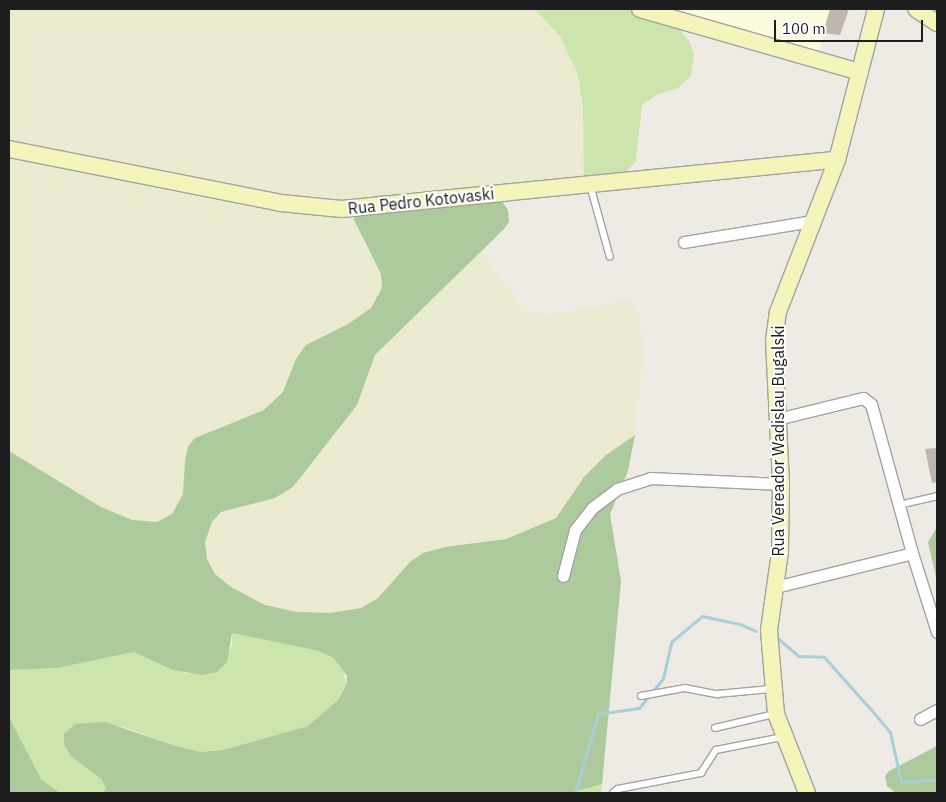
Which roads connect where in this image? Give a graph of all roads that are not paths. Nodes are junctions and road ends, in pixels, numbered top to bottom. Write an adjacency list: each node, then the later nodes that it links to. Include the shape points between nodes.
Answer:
1 (640, 9): 5 (street)
2 (876, 9): 5 (street, Rua Vereador Wadislau Bugalski)
3 (916, 9): 4 (street)
4 (937, 23)
5 (860, 72): 7 (street, Rua Vereador Wadislau Bugalski)
6 (9, 149): 8 (street, Rua Pedro Kotovaski, via 281,203 342,209)
7 (837, 160): 8 (street, Rua Pedro Kotovaski); 9 (street, Rua Vereador Wadislau Bugalski)
8 (590, 185): 11 (lane)
9 (812, 221): 10 (street); 12 (street, Rua Vereador Wadislau Bugalski, via 778,312 774,340)
10 (684, 242)
11 (610, 256)
12 (777, 419): 13 (street, Rua Vereador Wadislau Bugalski); 15 (street, via 868,400)
13 (781, 484): 17 (street, via 650,478 617,488 592,508 575,530); 18 (street, Rua Vereador Wadislau Bugalski, via 780,552)
14 (937, 496): 15 (lane)
15 (899, 505): 16 (street)
16 (912, 553): 18 (street); 19 (street)
17 (563, 576)
18 (774, 587): 20 (street, Rua Vereador Wadislau Bugalski, via 769,630)
19 (937, 632)
20 (774, 689): 21 (lane, via 717,694 685,688); 23 (street, Rua Vereador Wadislau Bugalski)
21 (640, 696)
22 (937, 710): 24 (street)
23 (776, 714): 25 (lane); 26 (street, Rua Vereador Wadislau Bugalski)
24 (920, 719)
25 (715, 728)
26 (783, 737): 27 (lane, via 716,750 700,772 618,789); 28 (street, Rua Vereador Wadislau Bugalski)
27 (613, 793)
28 (805, 793)

